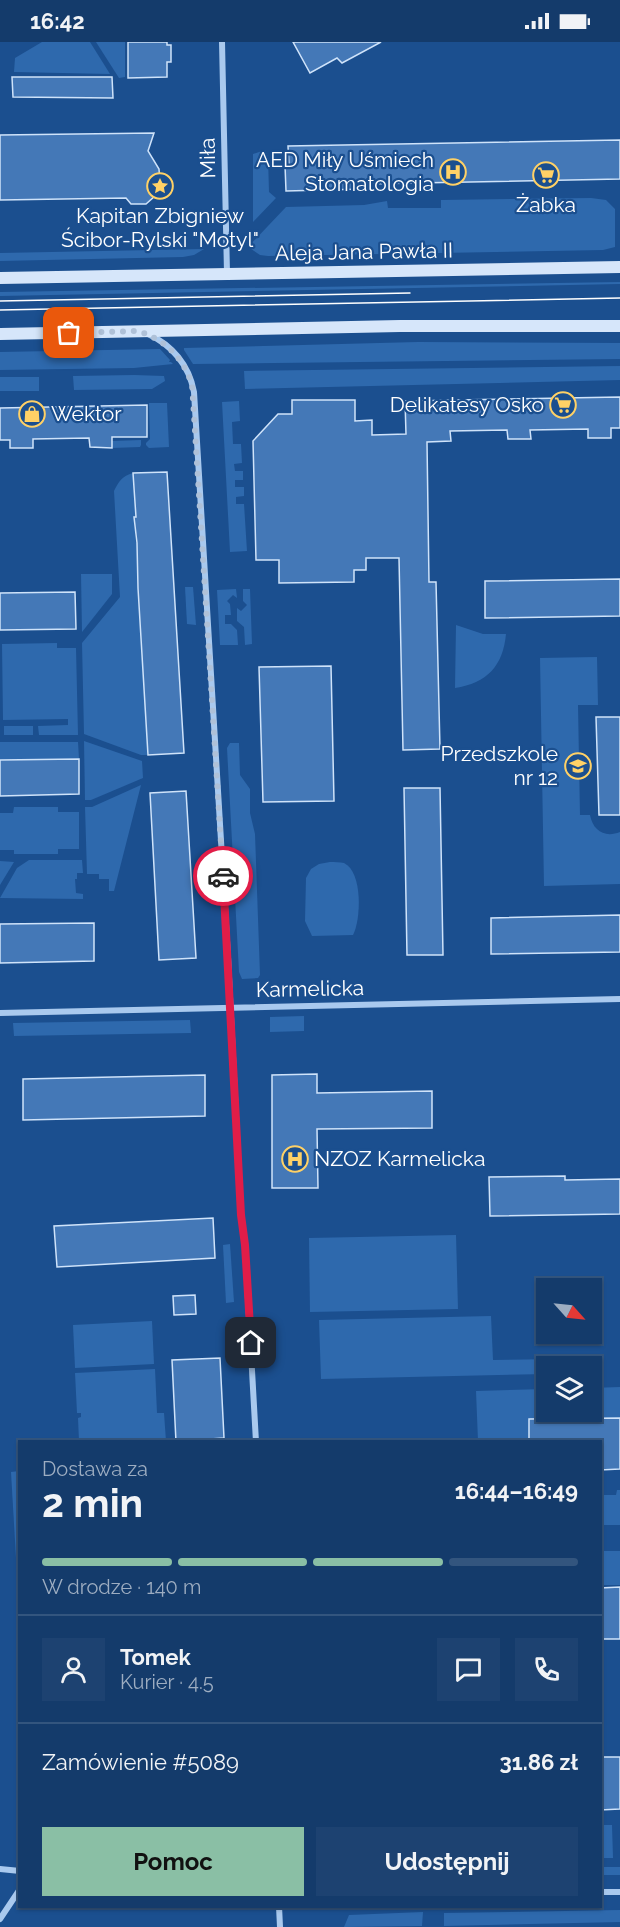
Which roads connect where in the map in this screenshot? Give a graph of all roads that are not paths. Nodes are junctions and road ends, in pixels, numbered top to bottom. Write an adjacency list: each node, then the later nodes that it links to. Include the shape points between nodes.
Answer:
1 (222, 42): 3 (street, Miła)
2 (620, 267): 3 (main road, Aleja Jana Pawła II)
3 (227, 273): 4 (main road, Aleja Jana Pawła II)
4 (0, 278)
5 (620, 326): 6 (main road)
6 (138, 331): 7 (main road); 9 (street, via 174,351 189,374 194,393)
7 (0, 334)
8 (620, 999): 9 (street, Karmelicka)
9 (230, 1008): 10 (street, Karmelicka); 11 (street)
10 (0, 1013)
11 (256, 1440)
12 (0, 1869): 13 (street)
13 (18, 1871)
14 (18, 1892): 18 (street)
15 (602, 1892): 16 (street)
16 (620, 1892)
17 (279, 1908): 19 (street)
18 (0, 1919)
19 (280, 1927)

